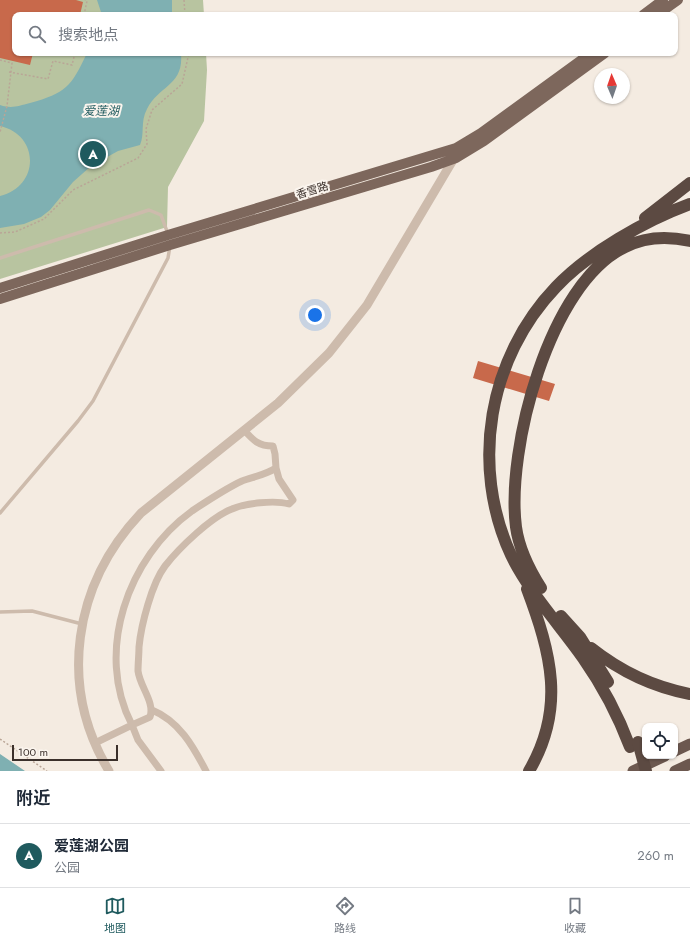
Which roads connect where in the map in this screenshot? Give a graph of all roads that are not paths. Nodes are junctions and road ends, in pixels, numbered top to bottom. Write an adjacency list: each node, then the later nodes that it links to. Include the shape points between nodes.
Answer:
1 (663, 0): 3 (main road)
2 (678, 0): 4 (main road)
3 (647, 12)
4 (661, 12)
5 (587, 56): 7 (main road, 香雪路)
6 (601, 56): 7 (main road, 香雪路, via 484,141)
7 (456, 153): 11 (main road, 香雪路); 17 (street, via 355,322 313,370)
8 (690, 183): 13 (highway)
9 (690, 204): 13 (highway, via 664,214)
10 (690, 212): 13 (highway)
11 (169, 240): 14 (lane, via 161,214 149,210); 15 (main road, 香雪路); 16 (main road, 香雪路); 19 (lane, via 168,258 93,401)
12 (690, 241): 13 (highway, via 671,238)
13 (620, 244): 20 (highway, via 579,265 546,298 519,336 501,379 490,427 490,476 500,524); 23 (highway, via 583,284 567,307 551,340 537,373 526,410 516,470 515,515 524,557 551,603)
14 (0, 258)
15 (0, 288)
16 (0, 299)
17 (244, 430): 18 (street, via 254,442 263,446 273,446); 22 (street, via 157,499 131,524 100,570)
18 (276, 468): 25 (street, via 278,479 293,500 289,504 280,501 267,502 232,509 200,530 164,567 149,600 139,647 138,671); 26 (street, via 240,482 191,512 162,538 137,575 124,606 116,656 120,687)
19 (0, 513)
20 (519, 569): 29 (highway, via 593,672); 36 (highway, via 544,637 551,673 549,722 542,746)
21 (0, 612): 22 (lane, via 32,611)
22 (82, 624): 27 (street, via 80,684 85,714)
23 (580, 637): 24 (highway, via 601,656 636,677); 29 (highway, via 614,693)
24 (690, 694)
25 (152, 710): 26 (street, via 150,717); 35 (street, via 165,715 175,723)
26 (132, 725): 27 (street); 34 (street, via 138,740)
27 (95, 743): 33 (street)
28 (690, 744): 30 (highway)
29 (634, 745): 38 (highway); 39 (highway, bridge)
30 (678, 750)
31 (659, 759): 37 (highway)
32 (690, 764): 40 (highway)
33 (109, 771)
34 (161, 771)
35 (206, 771)
36 (529, 771)
37 (633, 771)
38 (638, 771)
39 (646, 771)
40 (675, 771)

